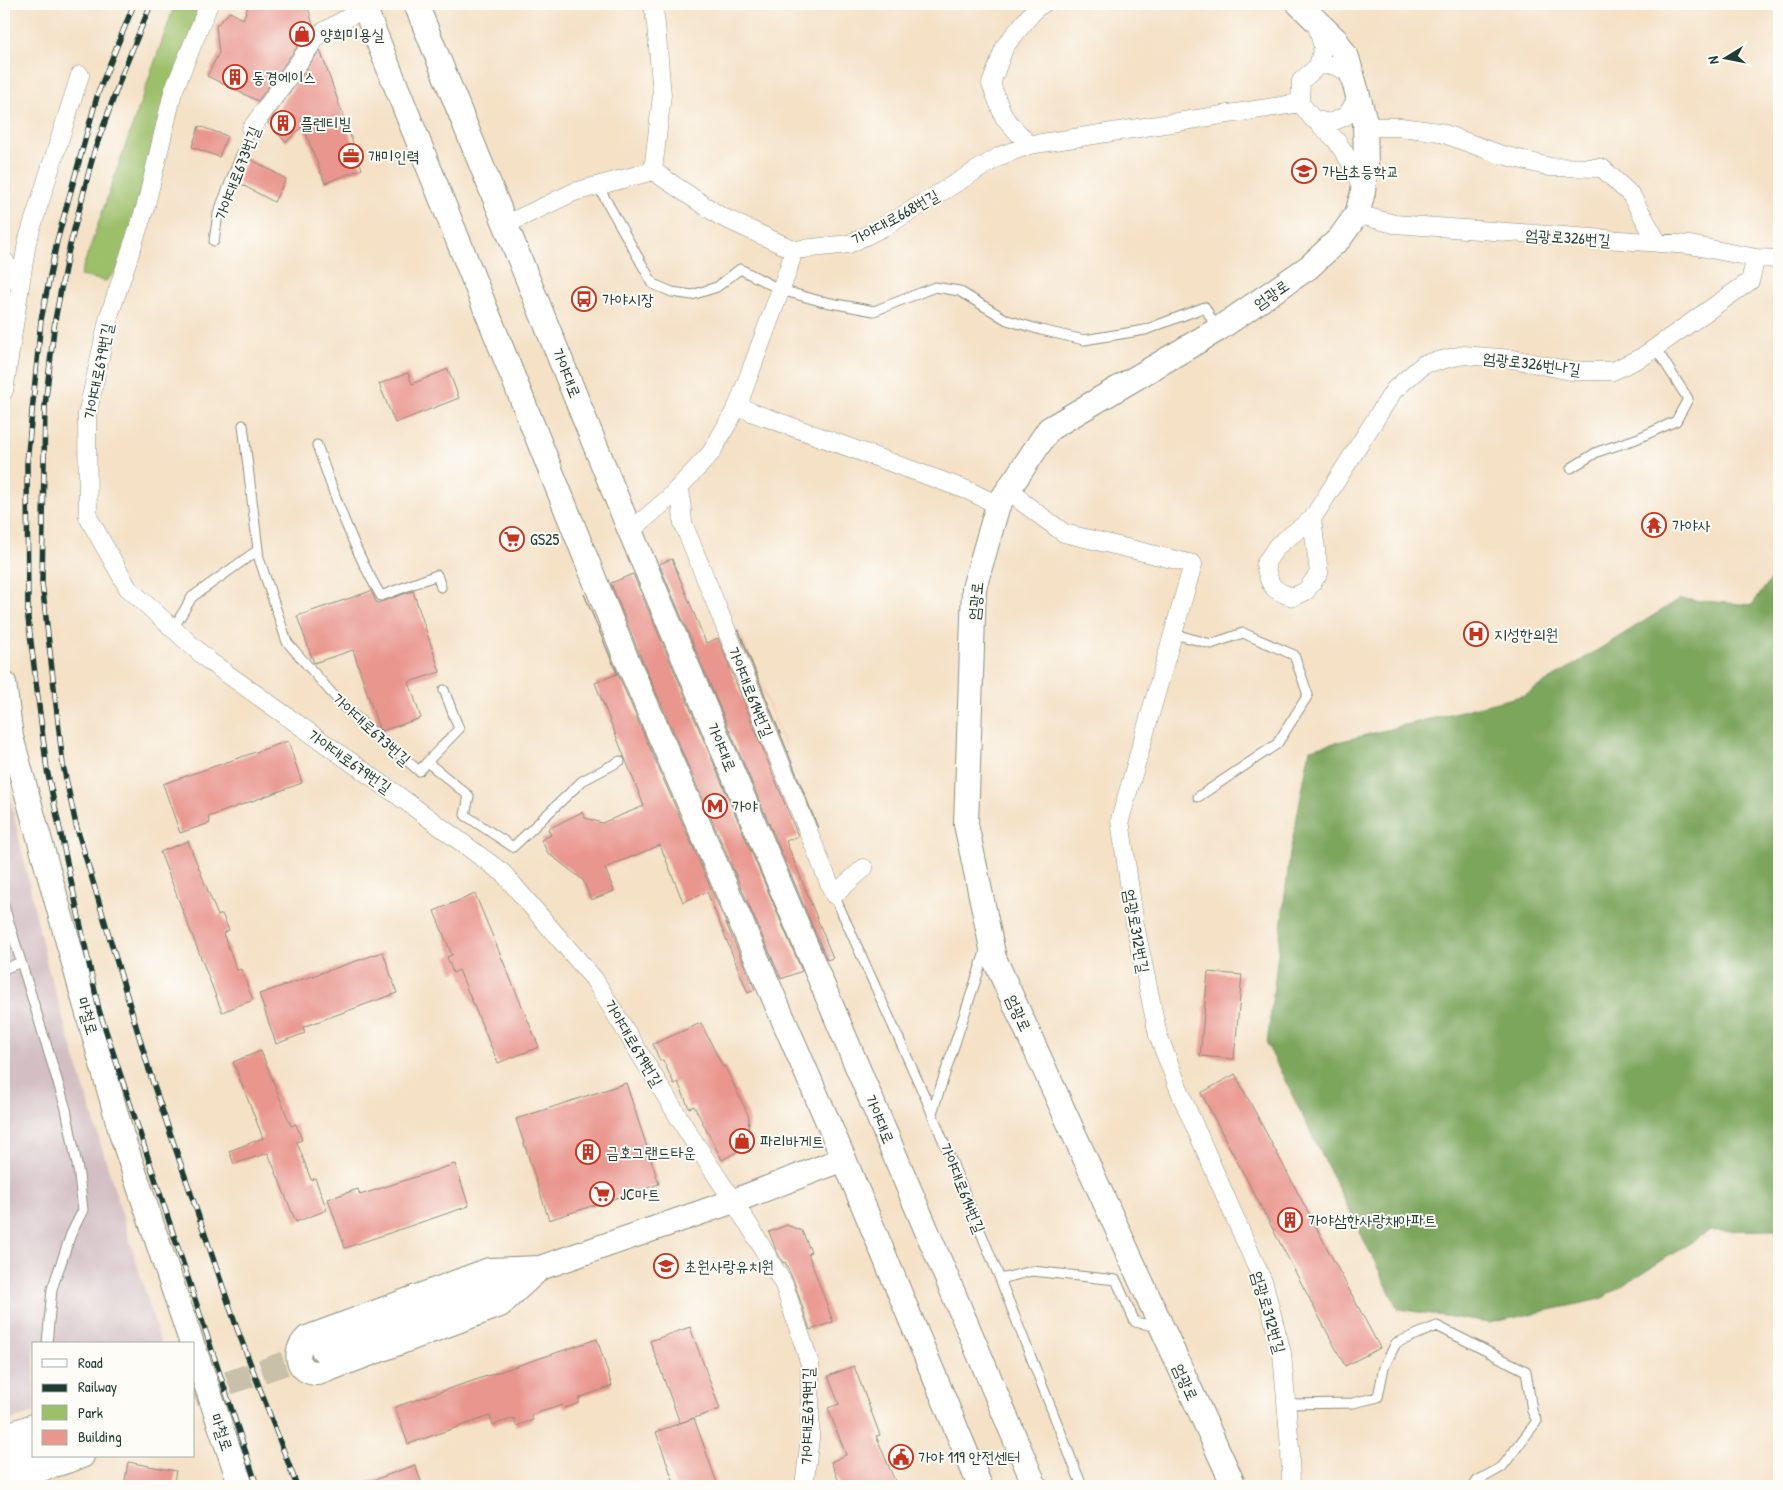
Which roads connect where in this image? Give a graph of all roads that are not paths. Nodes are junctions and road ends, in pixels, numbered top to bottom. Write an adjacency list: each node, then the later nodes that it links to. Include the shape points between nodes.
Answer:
1 (209, 4): 41 (street, 가야대로679번길, via 173,92 146,205 109,316 87,415 88,517 128,588)
2 (416, 4): 19 (main road, 가야대로)
3 (653, 4): 15 (street, via 662,95)
4 (1043, 4): 14 (street, via 1036,8 1005,46 991,84 1004,117)
5 (364, 6): 13 (street, 가야대로673번길, via 319,34); 55 (main road, via 626,658)
6 (1307, 11): 7 (street, via 1322,48); 9 (main road, 엄광로, via 1335,38 1348,58)
7 (1318, 66): 9 (street, via 1333,65 1347,72); 10 (street, via 1301,81)
8 (80, 75): 26 (street, via 27,242)
9 (1355, 85): 11 (street, via 1355,102 1346,116 1330,123); 12 (main road, 엄광로)
10 (1300, 103): 11 (street); 14 (street, 가야대로668번길)
11 (1313, 119): 17 (street, via 1336,140 1352,164)
12 (1365, 127): 17 (main road, 엄광로); 21 (street, via 1439,132 1499,154 1550,167 1602,168 1631,195)
13 (251, 129): 20 (lane, 가야대로673번길, via 218,214)
14 (1029, 145): 22 (street, 가야대로668번길, via 1000,156 886,226 849,244)
15 (653, 172): 16 (street); 22 (street, via 720,216)
16 (598, 186): 19 (street, via 574,192); 27 (lane, via 653,284 692,296 717,287 740,269)
17 (1363, 192): 18 (main road, 엄광로)
18 (1358, 214): 21 (street, 엄광로326번길, via 1394,224); 28 (main road, 엄광로, via 1340,238 1309,267)
19 (507, 224): 38 (main road, 가야대로)
20 (214, 240)
21 (1658, 243): 23 (street, 엄광로326번길, via 1690,245)
22 (794, 250): 27 (street)
23 (1756, 258): 24 (street, 엄광로326번길); 29 (street, 엄광로326번나길, via 1750,281)
24 (1779, 259)
25 (4, 260): 26 (street)
26 (20, 286): 30 (street)
27 (781, 290): 28 (lane, via 874,311 935,287 959,291 1007,320 1084,340 1146,330 1205,307); 31 (street)
28 (1217, 330): 36 (main road, 엄광로, via 1049,429)
29 (1655, 347): 34 (lane, via 1688,399 1676,421 1636,440 1597,452); 37 (street, 엄광로326번나길, via 1642,357 1613,370 1571,371 1513,359 1463,355 1424,364 1394,390)
30 (4, 391)
31 (738, 405): 35 (street, via 711,453); 36 (street, via 967,490)
32 (243, 425): 39 (lane, 가야대로673번길)
33 (317, 445): 40 (lane, via 344,522 381,596 437,575)
34 (1570, 468)
35 (680, 486): 38 (street); 49 (street, 가야대로614번길, via 683,523)
36 (1005, 496): 42 (street, 엄광로312번길, via 1022,502 1064,533 1193,564); 51 (main road, 엄광로, via 974,588 966,824)
37 (1312, 520): 37 (street, 엄광로326번나길, via 1277,546 1265,564 1270,585 1281,594 1292,597 1306,591 1319,573)
38 (630, 531): 75 (main road, 가야대로)
39 (258, 550): 41 (lane, via 192,596); 46 (lane, 가야대로673번길, via 287,642 344,706 418,771)
40 (440, 587)
41 (173, 628): 56 (street, 가야대로679번길, via 209,661 503,873 594,979 689,1134)
42 (1174, 634): 47 (lane, via 1211,644 1243,633 1294,655 1308,695 1277,744); 65 (street, 엄광로312번길, via 1120,820 1135,925 1158,1036 1264,1284 1282,1353)
43 (4, 683): 61 (main road, 마철로, via 11,737 122,1136)
44 (444, 690): 46 (lane, via 459,729)
45 (620, 761): 46 (lane, 가야대로673번길, via 582,782 513,848 465,815 469,796)
46 (427, 762)
47 (1198, 797)
48 (864, 868): 49 (street)
49 (834, 895): 54 (lane, 가야대로614번길)
50 (4, 906): 52 (lane)
51 (990, 939): 54 (lane); 59 (main road, 엄광로, via 994,958)
52 (21, 962): 53 (lane); 60 (lane, via 66,1109 83,1210 52,1289)
53 (4, 968)
54 (932, 1113): 58 (lane, 가야대로614번길)
55 (844, 1159): 56 (main road); 74 (main road)
56 (734, 1200): 57 (main road); 73 (street, 가야대로679번길, via 784,1285 810,1364 810,1438)
57 (540, 1268): 57 (main road, via 488,1270 307,1338 300,1345 298,1354 302,1367 310,1373 318,1373 500,1305); 62 (main road)
58 (1000, 1280): 59 (lane, via 1032,1271 1116,1280 1135,1322); 76 (lane, 가야대로614번길)
59 (1161, 1328): 77 (main road, 엄광로)
60 (47, 1342)
61 (191, 1342)
62 (323, 1350)
63 (195, 1356): 64 (main road, 마철로)
64 (200, 1391): 72 (main road, 마철로)
65 (1286, 1404): 78 (street, 엄광로312번길); 79 (lane, via 1353,1403 1378,1396 1384,1367 1396,1343 1437,1326 1526,1371 1532,1411 1537,1421 1502,1467)
66 (32, 1427): 67 (main road)
67 (4, 1436)
68 (32, 1450): 70 (main road)
69 (76, 1458): 71 (main road)
70 (4, 1459)
71 (4, 1481)
72 (241, 1486)
73 (804, 1486)
74 (980, 1486)
75 (1036, 1486)
76 (1082, 1486)
77 (1234, 1486)
78 (1291, 1486)
79 (1474, 1486)

